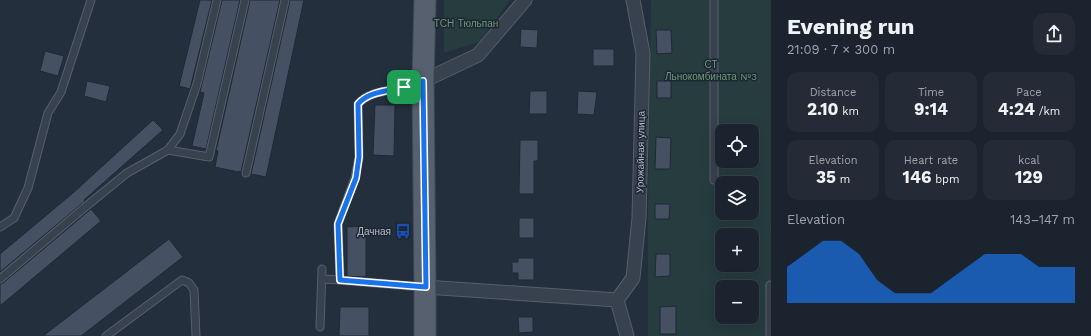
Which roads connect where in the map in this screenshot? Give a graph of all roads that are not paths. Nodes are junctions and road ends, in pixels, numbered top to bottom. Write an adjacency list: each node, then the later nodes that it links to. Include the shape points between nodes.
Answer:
1 (91, 0): 13 (lane, via 61,92 48,113 28,188 14,218)
2 (217, 0): 10 (lane, via 197,84 180,134)
3 (245, 0): 10 (lane, via 209,157)
4 (285, 0): 11 (lane)
5 (425, 0): 9 (main road)
6 (525, 0): 9 (street, via 478,55)
7 (633, 0): 20 (street, Урожайная улица, via 642,53 639,218 633,278)
8 (714, 0): 12 (lane)
9 (423, 81): 17 (lane, via 370,95 358,104 359,157 356,178 338,224); 19 (main road)
10 (168, 150): 15 (lane, via 127,173)
11 (246, 173)
12 (714, 180)
13 (0, 228)
14 (322, 269): 16 (lane)
15 (0, 279)
16 (322, 279): 17 (lane); 21 (lane)
17 (340, 280): 19 (lane)
18 (770, 285): 26 (lane)
19 (426, 287): 20 (street); 24 (main road)
20 (617, 300): 25 (street)
21 (320, 327)
22 (106, 336): 23 (lane, via 182,280 189,283 194,290)
23 (196, 336)
24 (425, 336)
25 (627, 336)
26 (770, 336)

